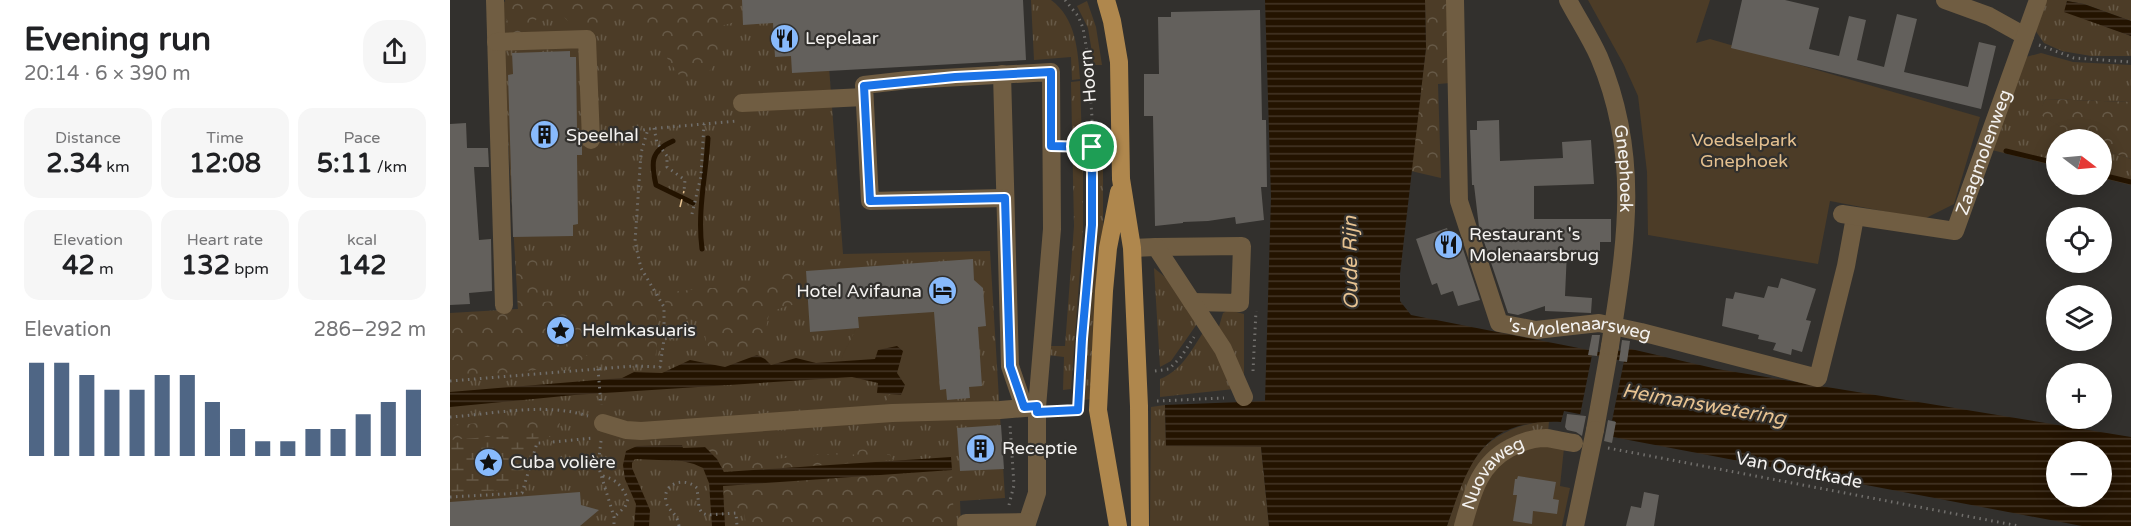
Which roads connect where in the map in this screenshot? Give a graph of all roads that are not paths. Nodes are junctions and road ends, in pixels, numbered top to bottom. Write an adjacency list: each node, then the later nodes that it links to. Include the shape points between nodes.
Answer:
1 (495, 0): 8 (street)
2 (1106, 0): 13 (main road, Hoorn, via 1119,62)
3 (1455, 0): 15 (street, 's-Molenaarsweg, via 1459,201 1499,323 1536,330 1599,323 1818,378 1846,266)
4 (1568, 0): 29 (street, Gnephoek, bridge, via 1598,56 1625,148 1626,226 1610,346)
5 (1945, 0): 7 (street, via 1989,16)
6 (2038, 0): 7 (street, Zaagmolenweg)
7 (2025, 36): 15 (street, Zaagmolenweg, via 1955,231)
8 (496, 42): 12 (street, via 587,39); 19 (street)
9 (1002, 74): 10 (street, via 864,86); 14 (street); 21 (street, via 1051,72 1052,229)
10 (864, 97): 11 (street); 14 (street, via 870,201)
11 (742, 103)
12 (591, 140)
13 (1121, 179): 17 (main road, Hoorn); 26 (main road, Hoorn, via 1108,248 1098,410)
14 (1005, 198): 21 (street, via 1010,366)
15 (1848, 216)
16 (1156, 247): 17 (street); 18 (street); 18 (street, via 1242,246 1240,303)
17 (1132, 248): 27 (main road, Hoorn, via 1140,406)
18 (1192, 302): 20 (street, via 1222,349)
19 (504, 305)
20 (1244, 397)
21 (1027, 408): 22 (street, via 892,413 641,431); 25 (street, via 1037,493)
22 (603, 423)
23 (1574, 443): 28 (street, Nuovaweg, via 1533,439 1496,455 1475,488)
24 (966, 523): 25 (street)
25 (1026, 524)
26 (1118, 526)
27 (1140, 526)
28 (1463, 526)
29 (1575, 526)

